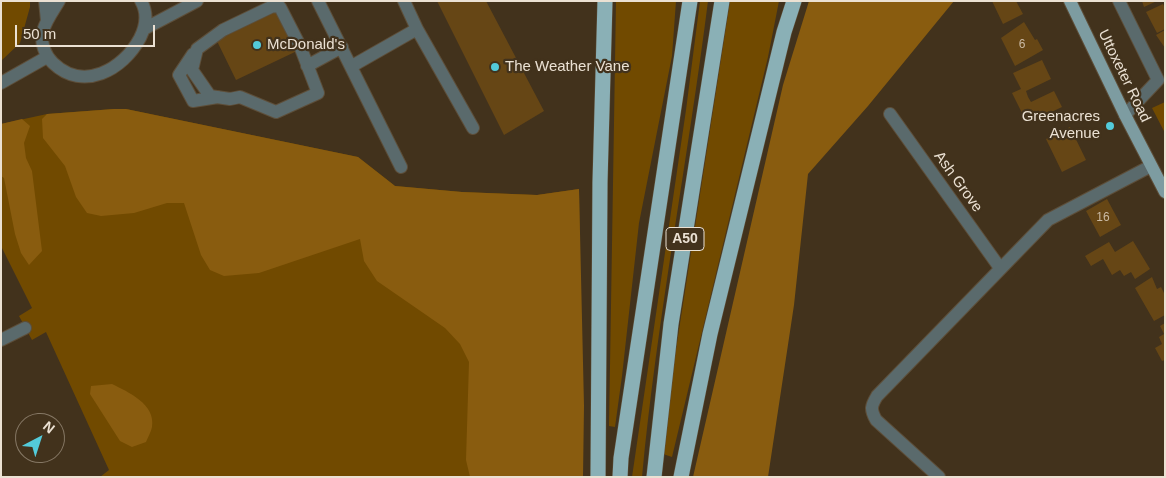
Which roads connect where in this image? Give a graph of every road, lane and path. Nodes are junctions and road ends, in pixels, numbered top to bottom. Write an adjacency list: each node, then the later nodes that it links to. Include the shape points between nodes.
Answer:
1 (45, 1): 13 (street)
2 (59, 1): 13 (street)
3 (141, 1): 14 (street, via 146,17)
4 (197, 1): 14 (street)
5 (318, 1): 16 (street)
6 (404, 1): 15 (street)
7 (605, 1): 30 (highway)
8 (690, 1): 31 (highway, A50)
9 (722, 1): 32 (highway, A50, via 671,324)
10 (794, 1): 33 (highway, via 710,334)
11 (1070, 1): 22 (main road, Uttoxeter Road)
12 (1120, 1): 22 (street, via 1158,80)
13 (47, 21): 17 (street, via 42,45)
14 (144, 29): 17 (street, via 121,62 95,76 80,78 66,73)
15 (417, 29): 19 (street); 23 (street)
16 (342, 48): 18 (street); 19 (street)
17 (47, 57): 20 (street)
18 (307, 66): 18 (street, via 280,7 273,6 223,30 197,49 179,75 193,101 240,98 276,112 318,93)
19 (352, 66): 25 (street)
20 (1, 83)
21 (890, 114): 27 (street, Ash Grove)
22 (1125, 115): 24 (main road, Uttoxeter Road)
23 (473, 128)
24 (1152, 166): 26 (main road, Uttoxeter Road); 27 (street, via 1048,220)
25 (401, 167)
26 (1165, 192)
27 (1000, 268): 34 (street, via 872,405 871,411 876,420)
28 (25, 328): 29 (street)
29 (1, 340)
30 (598, 477)
31 (620, 477)
32 (654, 477)
33 (681, 477)
34 (939, 477)

